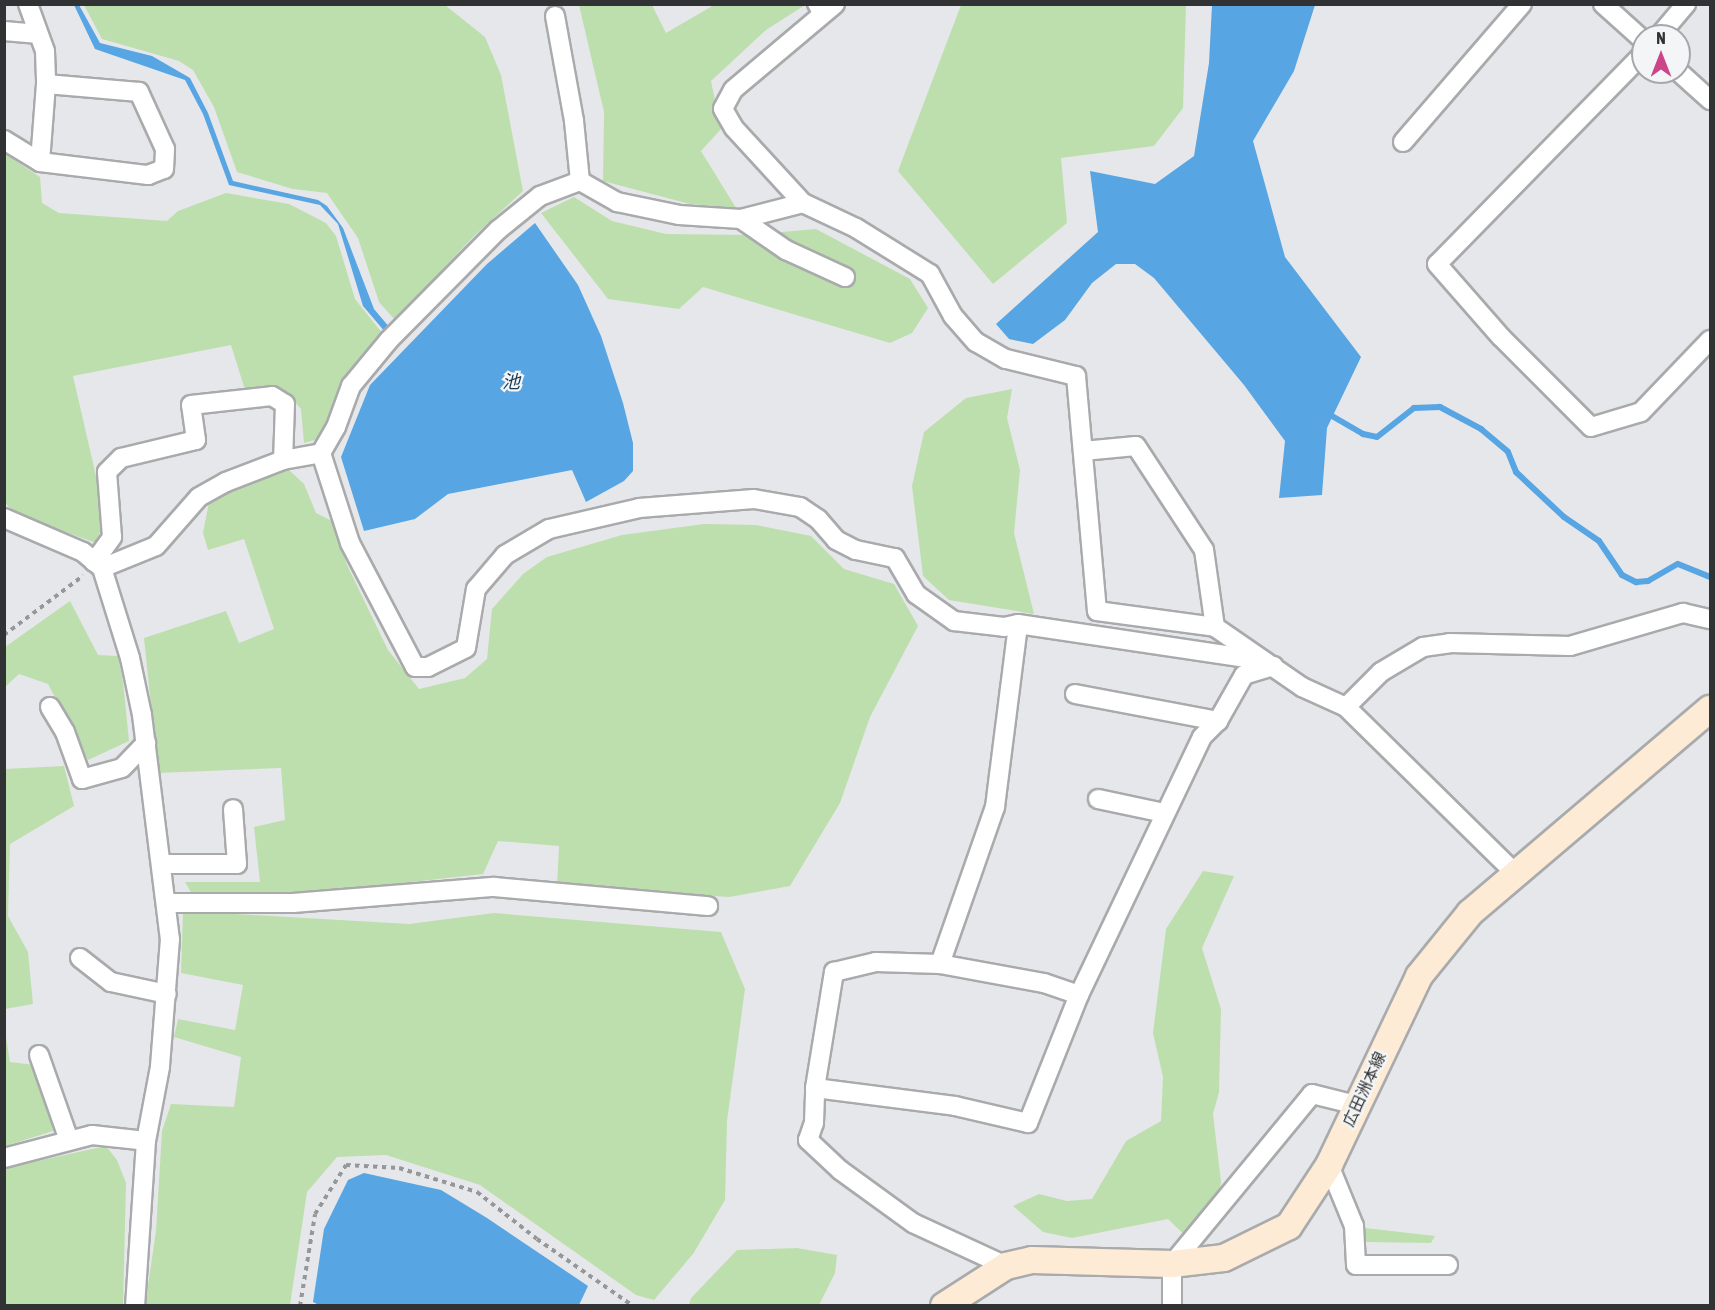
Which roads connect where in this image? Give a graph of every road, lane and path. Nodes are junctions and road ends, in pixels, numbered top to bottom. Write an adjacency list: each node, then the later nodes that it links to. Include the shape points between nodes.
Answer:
1 (28, 4): 11 (street)
2 (835, 4): 6 (street)
3 (1522, 4): 17 (street)
4 (1603, 4): 9 (street)
5 (1686, 4): 8 (street)
6 (816, 11): 20 (street, via 733,90 723,109 734,128)
7 (555, 16): 19 (street, via 574,121)
8 (1669, 24)
9 (1631, 29)
10 (4, 31): 11 (street)
11 (36, 34): 14 (street, via 45,51)
12 (1631, 66): 23 (street, via 1437,264 1501,337 1591,427 1641,412)
13 (1691, 83): 15 (street)
14 (46, 84): 18 (street); 18 (street, via 139,92 165,149 164,169 148,175)
15 (1710, 100)
16 (4, 140): 18 (street)
17 (1403, 142)
18 (39, 162)
19 (580, 181): 21 (street, via 617,202 680,215); 25 (street, via 540,196 498,230 389,340 351,386 336,427)
20 (803, 203): 21 (street); 24 (street, via 856,228 930,274 953,316 976,342 1006,359 1076,376)
21 (741, 219): 22 (street, via 786,250)
22 (845, 277)
23 (1710, 340)
24 (1083, 451): 31 (street, via 1136,446 1204,550); 31 (street, via 1097,611)
25 (321, 453): 26 (street); 30 (street, via 350,543 415,667 428,666 466,648 476,589 505,555 549,529 639,508 716,500 754,499 800,507 818,519 836,540 856,550 896,558 916,594 954,621 1004,627)
26 (283, 460): 28 (street, via 199,497 156,546); 28 (street, via 285,404 272,396 191,405 196,440 121,458 107,472 112,537)
27 (4, 518): 28 (street, via 83,552)
28 (93, 568): 32 (path); 39 (street, via 130,658)
29 (1710, 619): 36 (street, via 1683,613 1570,646 1423,646 1381,672)
30 (1018, 624): 33 (street, via 1246,657); 48 (street, via 995,807)
31 (1215, 627): 33 (street)
32 (4, 635)
33 (1274, 666): 36 (street, via 1302,687); 38 (street, via 1244,675)
34 (1075, 694): 38 (street)
35 (50, 707): 39 (street, via 65,732 82,779 122,768)
36 (1346, 707): 44 (street)
37 (1710, 709): 44 (main road, 広田洲本線)
38 (1218, 721): 42 (street, via 1202,737)
39 (146, 743): 43 (street)
40 (1098, 799): 42 (street)
41 (232, 809): 43 (street, via 237,864)
42 (1164, 813): 50 (street)
43 (162, 864): 45 (street)
44 (1515, 873): 53 (main road, 広田洲本線, via 1470,913 1419,976)
45 (167, 903): 46 (street, via 293,903 494,887); 49 (street)
46 (708, 906)
47 (80, 958): 49 (street, via 111,982)
48 (940, 964): 50 (street, via 1044,983); 52 (street, via 876,962 834,972)
49 (167, 994): 55 (street, via 160,1067)
50 (1079, 996): 52 (street, via 1028,1123 955,1106)
51 (39, 1055): 54 (street)
52 (815, 1088): 60 (street, via 814,1123 807,1140 840,1170 913,1223)
53 (1356, 1105): 57 (main road, 広田洲本線); 58 (street, via 1312,1094)
54 (69, 1140): 55 (street, via 116,1135); 56 (street)
55 (146, 1141): 61 (street)
56 (4, 1158)
57 (1329, 1165): 58 (main road, 広田洲本線, via 1290,1226 1224,1258); 59 (street, via 1354,1226 1356,1265)
58 (1172, 1264): 60 (main road, 広田洲本線, via 1032,1260); 65 (street)
59 (1448, 1265)
60 (1006, 1266): 64 (main road, 広田洲本線)
61 (135, 1305)
62 (300, 1305): 63 (path, via 315,1214 346,1165 399,1168 477,1192)
63 (633, 1305)
64 (944, 1305)
65 (1172, 1305)

